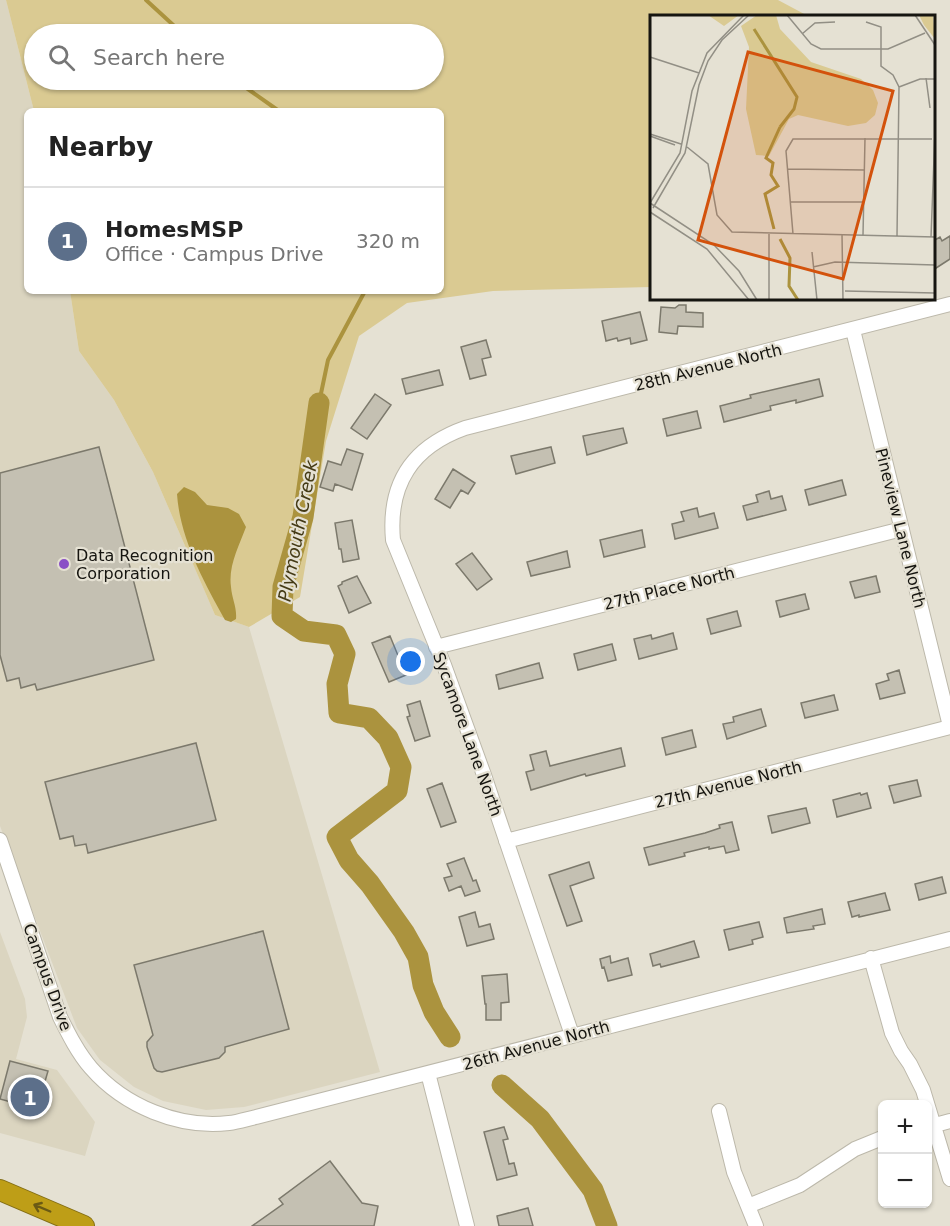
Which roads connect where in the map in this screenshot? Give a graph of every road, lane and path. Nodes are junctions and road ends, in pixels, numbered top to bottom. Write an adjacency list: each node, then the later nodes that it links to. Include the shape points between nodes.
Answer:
1 (950, 304): 2 (street, 28th Avenue North)
2 (853, 330): 3 (street, 28th Avenue North); 4 (street, Pineview Lane North)
3 (465, 428): 5 (street, Sycamore Lane North, via 432,443 418,455 393,504 393,540)
4 (902, 529): 5 (street, 27th Place North); 6 (street, Pineview Lane North)
5 (436, 647): 8 (street, Sycamore Lane North)
6 (950, 726): 8 (street, 27th Avenue North)
7 (0, 840): 13 (street, Campus Drive, via 60,1017 92,1069)
8 (506, 841): 11 (street, Sycamore Lane North)
9 (950, 939): 10 (street, 26th Avenue North)
10 (871, 958): 11 (street, 26th Avenue North); 14 (street, via 892,1033)
11 (572, 1035): 12 (street, 26th Avenue North)
12 (428, 1073): 13 (street, 26th Avenue North, via 227,1123 167,1117); 24 (street)
13 (125, 1097)
14 (925, 1100)
15 (719, 1111): 22 (street, via 734,1172)
16 (950, 1121): 17 (street)
17 (932, 1126)
18 (932, 1129): 20 (street)
19 (878, 1140): 22 (street, via 855,1149 800,1185)
20 (950, 1179)
21 (0, 1190): 23 (highway, one-way to 21)
22 (748, 1206): 25 (street)
23 (84, 1226)
24 (467, 1226)
25 (756, 1226)

